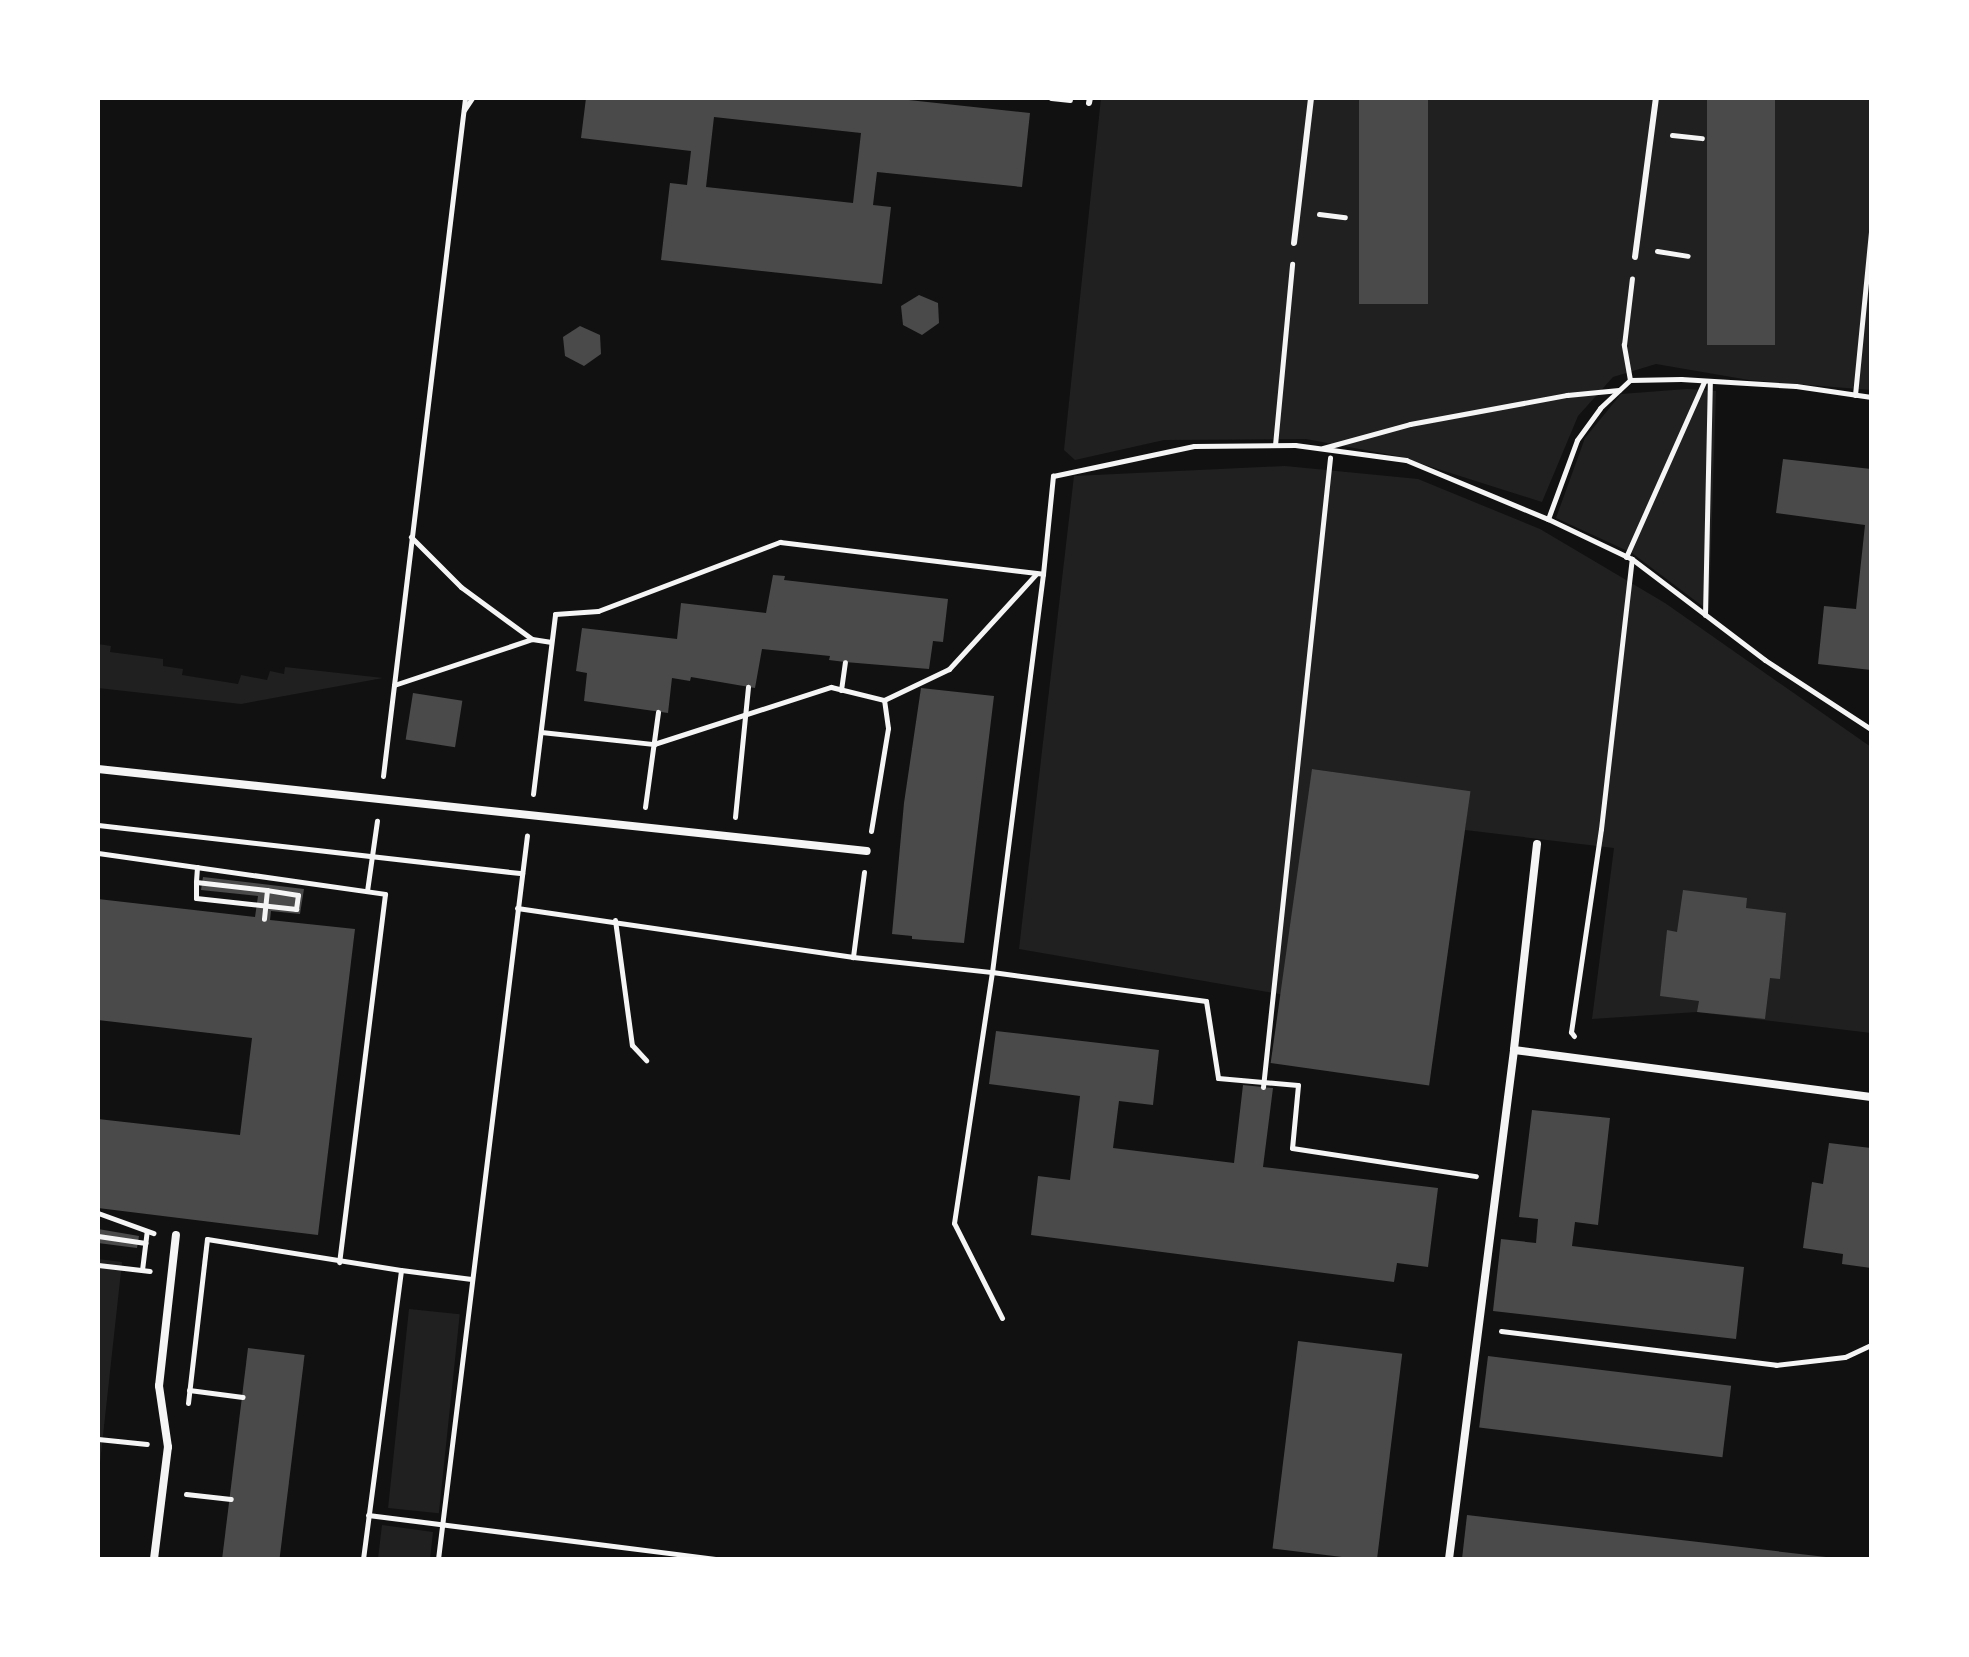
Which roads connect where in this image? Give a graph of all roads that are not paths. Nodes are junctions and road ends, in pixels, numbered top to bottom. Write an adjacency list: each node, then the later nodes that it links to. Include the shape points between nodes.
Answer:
1 (1311, 98): 3 (lane)
2 (1656, 98): 4 (lane)
3 (1294, 243)
4 (1635, 257)
5 (98, 769): 7 (street)
6 (1537, 844): 8 (street)
7 (867, 851)
8 (1514, 1050): 9 (street); 12 (street)
9 (1871, 1097)
10 (176, 1235): 11 (street, via 159,1386 168,1447)
11 (154, 1559)
12 (1449, 1559)

